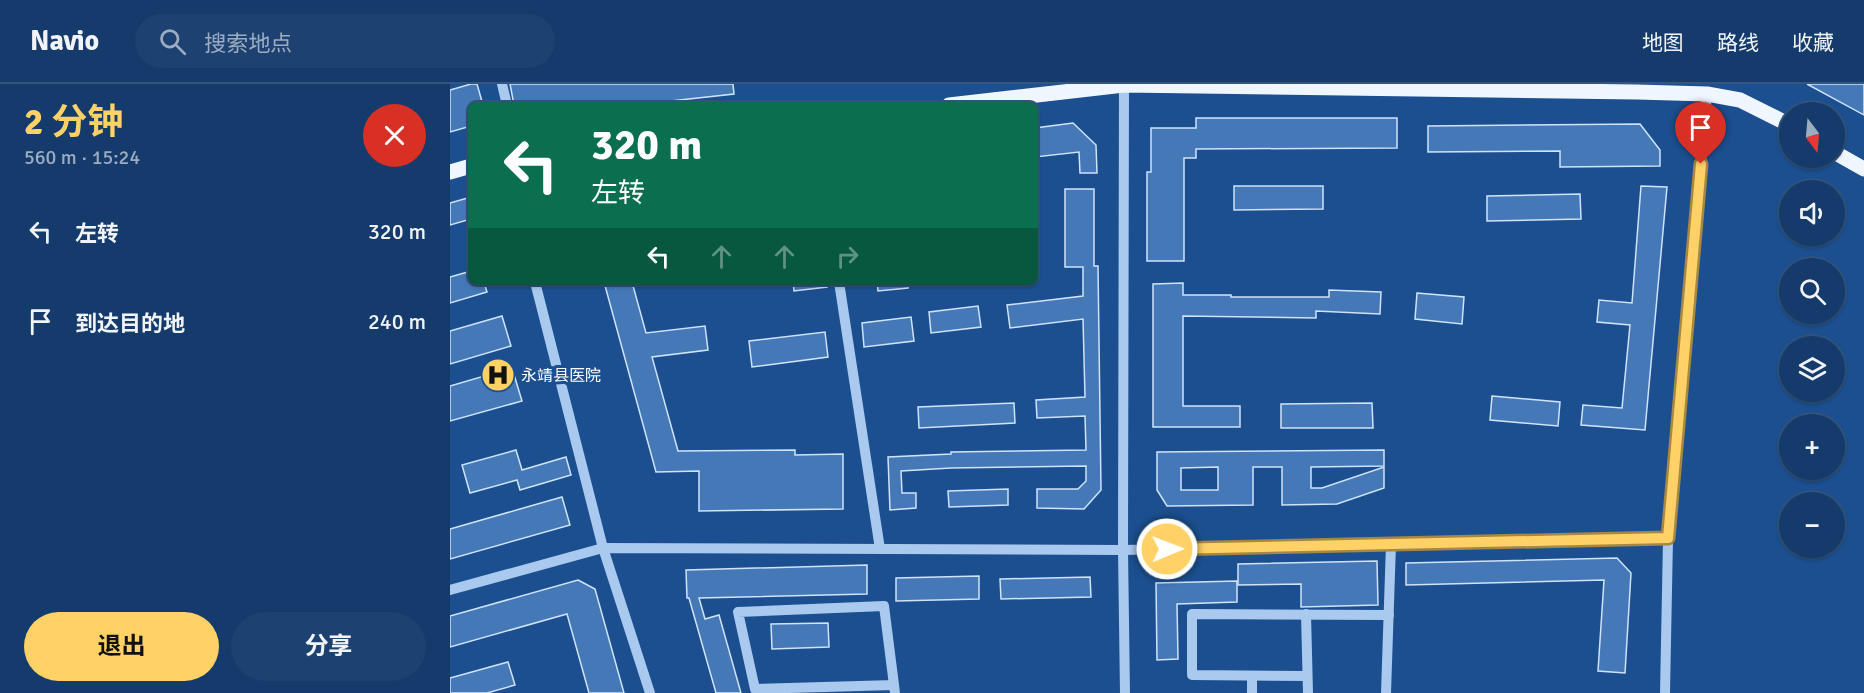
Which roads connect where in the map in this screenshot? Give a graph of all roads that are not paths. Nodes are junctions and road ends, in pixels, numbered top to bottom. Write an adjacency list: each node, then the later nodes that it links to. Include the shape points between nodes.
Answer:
1 (502, 84): 6 (street)
2 (1124, 84): 3 (main road); 7 (main road); 19 (street)
3 (1637, 88): 4 (main road)
4 (1692, 89): 5 (main road)
5 (1707, 94): 8 (main road, via 1740,100); 15 (street)
6 (506, 102)
7 (974, 102)
8 (1779, 120)
9 (1845, 158): 11 (main road)
10 (468, 167): 12 (main road)
11 (1864, 169)
12 (450, 172)
13 (536, 285): 17 (street)
14 (839, 285): 18 (street)
15 (1668, 538): 16 (street); 31 (street)
16 (1391, 544): 19 (street); 22 (street)
17 (603, 548): 18 (street); 20 (street); 26 (street)
18 (880, 549): 19 (street)
19 (1123, 550): 27 (street)
20 (450, 590)
21 (1306, 615): 22 (street); 23 (street, via 1192,614 1192,675); 24 (street)
22 (1389, 615): 30 (street)
23 (1252, 676): 24 (street); 28 (street)
24 (1307, 676): 29 (street)
25 (894, 689): 25 (street, via 884,606 738,612 755,689)
26 (650, 693)
27 (1125, 693)
28 (1252, 693)
29 (1308, 693)
30 (1386, 693)
31 (1665, 693)

